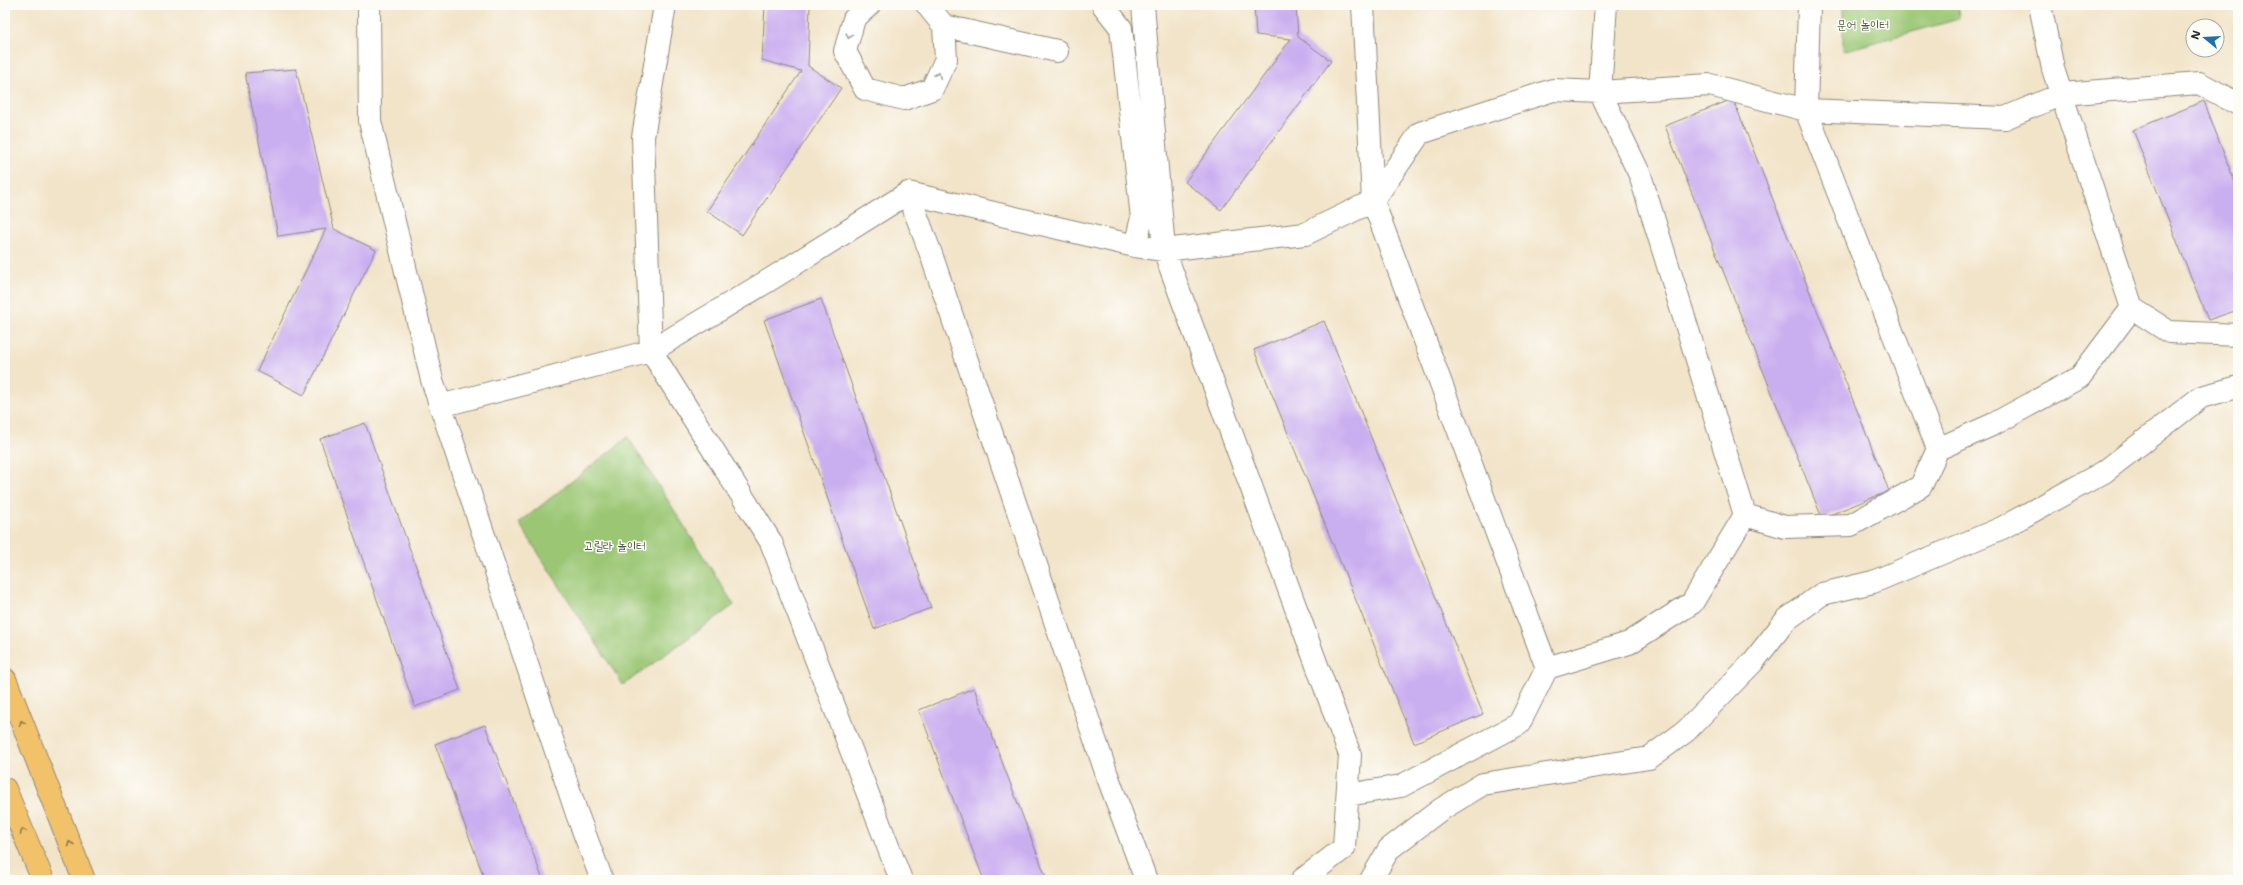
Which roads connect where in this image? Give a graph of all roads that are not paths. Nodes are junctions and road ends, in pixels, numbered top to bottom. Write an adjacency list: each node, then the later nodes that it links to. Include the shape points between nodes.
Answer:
1 (369, 5): 25 (street, via 370,121)
2 (664, 5): 23 (street, via 643,137)
3 (869, 5): 11 (street, one-way to 11, via 854,19 845,51 865,89 904,100 932,89 946,59)
4 (927, 5): 11 (street)
5 (1103, 5): 19 (street, via 1121,28 1142,218)
6 (1143, 5): 20 (street)
7 (1363, 5): 18 (street)
8 (1606, 5): 13 (street)
9 (1809, 5): 16 (street)
10 (2040, 5): 14 (street, via 2053,69)
11 (944, 26): 12 (street)
12 (1056, 51)
13 (1600, 92): 16 (street, via 1710,85); 18 (street, via 1553,90 1420,133); 27 (street, via 1640,174)
14 (2062, 94): 15 (street, via 2199,83); 16 (street, via 2005,118); 21 (street)
15 (2238, 104)
16 (1806, 110): 26 (street)
17 (908, 193): 19 (street); 23 (street, via 771,280); 36 (street, via 934,261 1107,775)
18 (1373, 201): 20 (street, via 1305,234); 28 (street)
19 (1135, 246): 20 (street)
20 (1164, 250): 31 (street, via 1350,755)
21 (2132, 308): 22 (street, via 2169,332); 26 (street, via 2080,377 1994,424)
22 (2238, 335)
23 (652, 351): 25 (street); 35 (street, via 772,542)
24 (2238, 387): 38 (street, via 2200,397 2104,472 2002,528 1873,582 1822,594 1786,620 1753,662 1686,732 1649,758 1483,784 1440,810 1389,849)
25 (440, 406): 34 (street, via 574,806)
26 (1938, 449): 27 (street, via 1921,486 1851,525 1786,527)
27 (1745, 515): 28 (street, via 1692,603 1629,643)
28 (1547, 668): 31 (street, via 1519,724 1401,786)
29 (5, 679): 33 (main road, one-way to 29)
30 (5, 789): 32 (main road, one-way to 30)
31 (1348, 795): 37 (street, via 1344,848)
32 (43, 880)
33 (84, 880)
34 (602, 880)
35 (901, 880)
36 (1146, 880)
37 (1302, 880)
38 (1371, 880)

